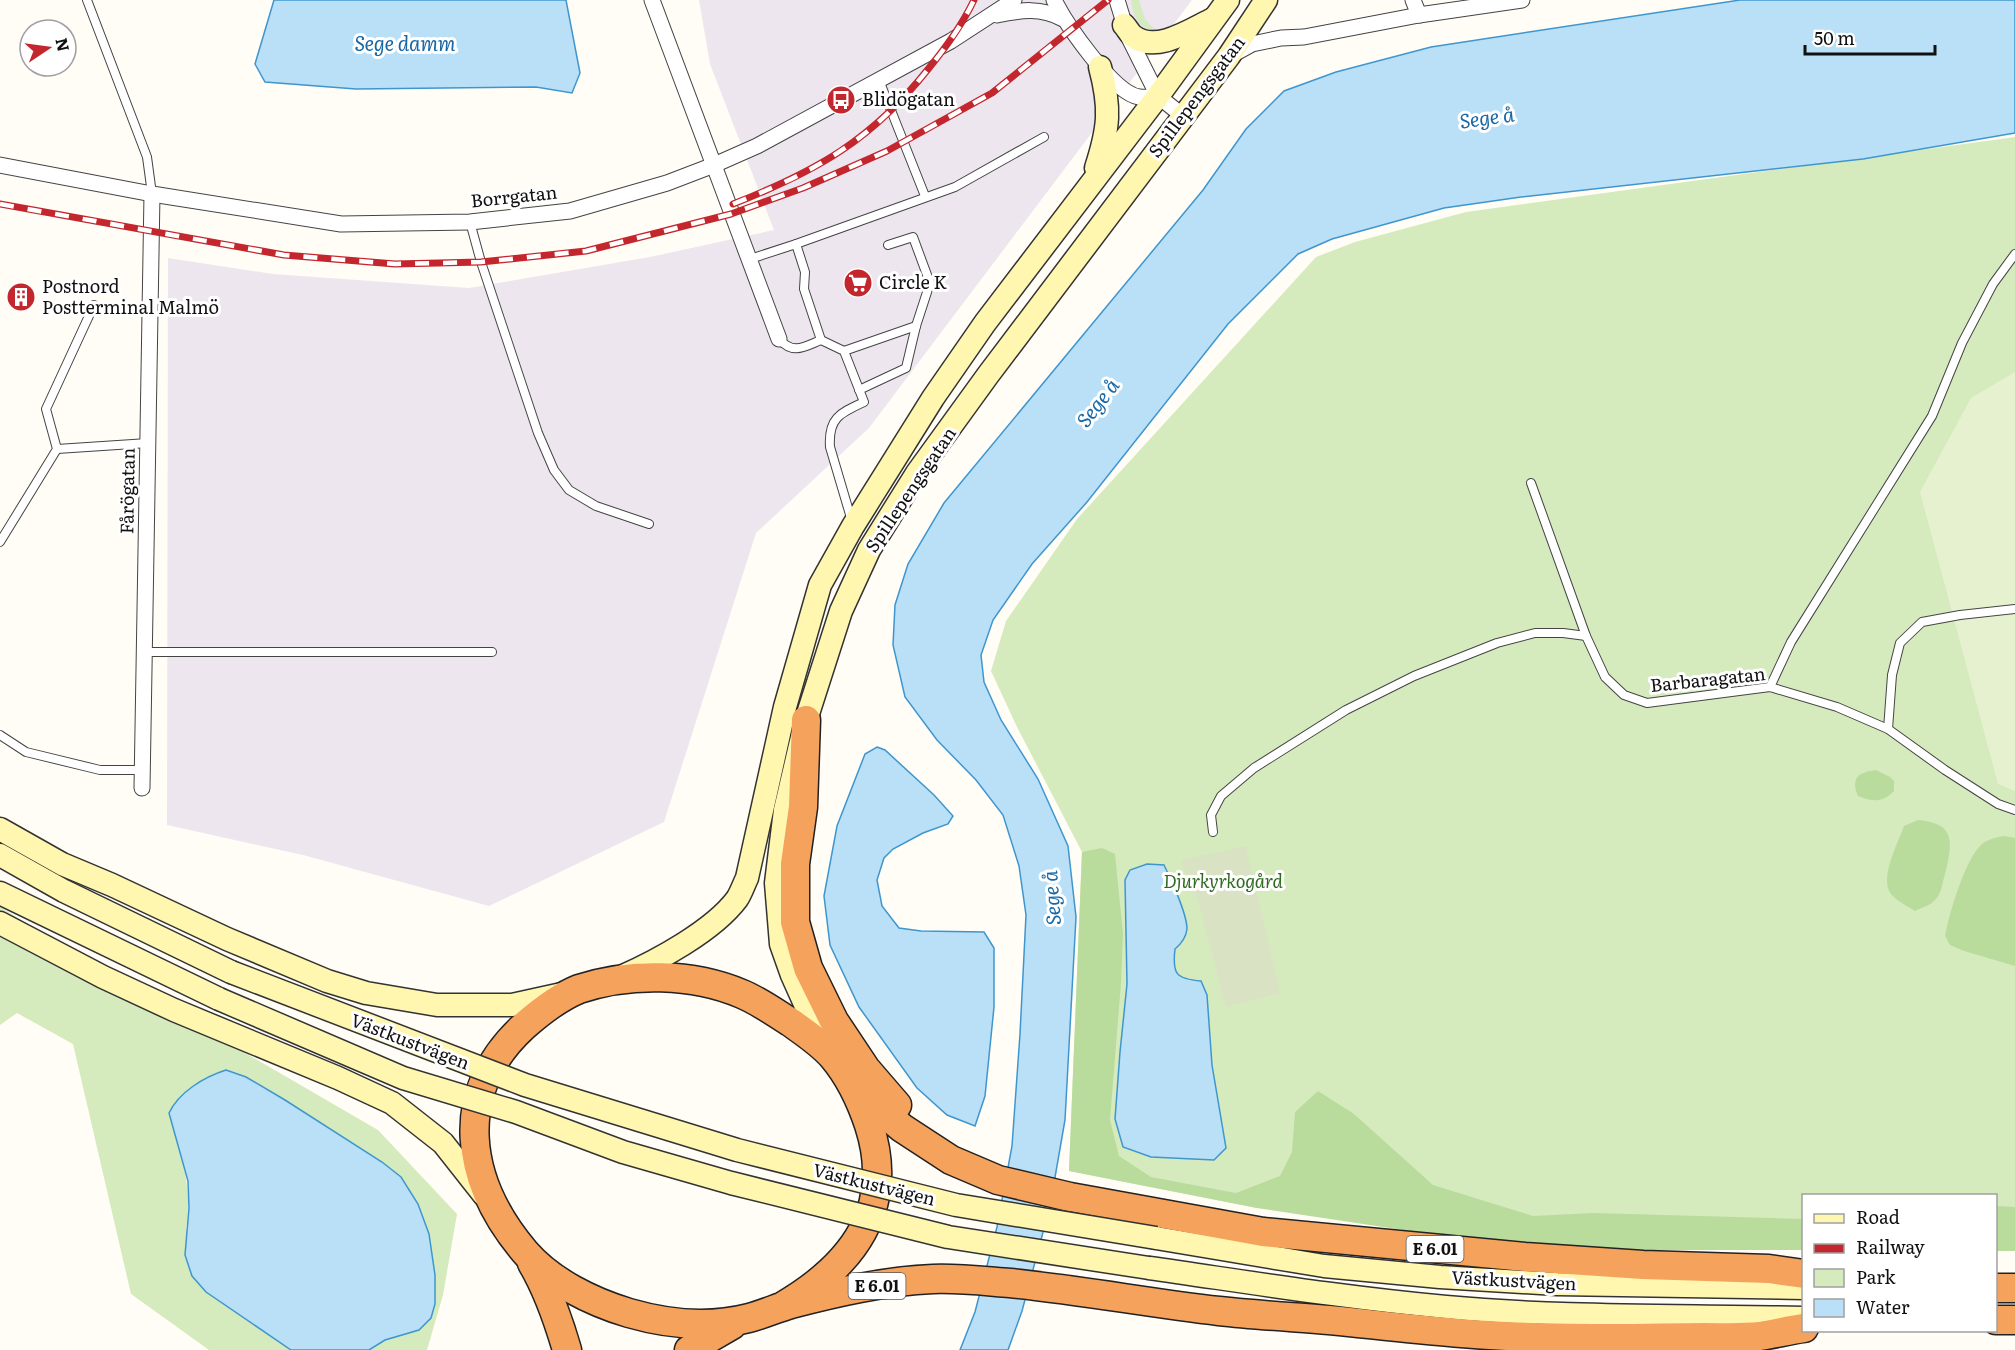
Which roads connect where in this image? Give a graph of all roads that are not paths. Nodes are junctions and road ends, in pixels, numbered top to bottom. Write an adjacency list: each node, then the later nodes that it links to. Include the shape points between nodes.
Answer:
1 (87, 0): 24 (lane, via 147,157)
2 (652, 0): 22 (street)
3 (1014, 0): 11 (street, Borrgatan)
4 (1054, 0): 13 (street)
5 (1118, 0): 14 (street)
6 (1228, 0): 12 (main road, Spillepengsgatan)
7 (1266, 0): 15 (main road, Spillepengsgatan)
8 (1413, 0): 10 (street)
9 (1522, 0): 10 (street)
10 (1419, 15): 15 (street, via 1252,44)
11 (992, 16): 13 (street, Borrgatan, via 1023,10 1052,13); 17 (street, Borrgatan)
12 (1214, 18): 14 (main road, via 1167,42 1146,42); 18 (main road, Spillepengsgatan)
13 (1063, 19): 16 (street)
14 (1124, 25): 18 (street)
15 (1229, 56): 19 (main road, Spillepengsgatan)
16 (1100, 67): 18 (street, via 1138,97); 23 (main road, via 1108,107 1107,134)
17 (879, 80): 22 (street, Borrgatan); 25 (lane)
18 (1158, 96): 19 (street); 23 (main road, Spillepengsgatan)
19 (1184, 116): 48 (main road, Spillepengsgatan, via 917,473 869,550 841,611)
20 (1044, 137): 25 (lane, via 955,187)
21 (0, 165): 24 (street, Borrgatan)
22 (714, 165): 26 (street, Borrgatan, via 570,211); 30 (street)
23 (1090, 186): 41 (main road, Spillepengsgatan, via 985,323)
24 (152, 194): 26 (street, Borrgatan, via 341,224); 37 (street, Fårögatan)
25 (925, 196): 27 (lane)
26 (470, 222): 40 (lane, via 538,433 554,470 569,490 596,506)
27 (796, 244): 30 (lane); 34 (lane, via 805,272 804,289)
28 (888, 245): 32 (lane, via 913,237 930,283)
29 (2015, 254): 47 (lane, via 1993,285 1962,343 1932,416 1791,642)
30 (750, 259): 33 (street)
31 (94, 305): 38 (lane, via 46,409)
32 (916, 326): 35 (lane); 36 (lane, via 906,368)
33 (779, 339): 34 (lane, via 792,349)
34 (821, 340): 35 (lane)
35 (844, 351): 36 (lane)
36 (859, 390): 41 (lane, via 864,402 836,418 829,436)
37 (148, 443): 38 (lane); 45 (street, Fårögatan)
38 (57, 449): 42 (lane)
39 (1531, 483): 44 (lane, Barbaragatan)
40 (649, 524)
41 (853, 526): 59 (main road, Spillepengsgatan, via 820,585 785,707 747,878 737,898 691,939)
42 (0, 542)
43 (2015, 609): 49 (lane, via 1922,622 1900,643)
44 (1586, 636): 47 (lane, Barbaragatan, via 1605,677 1624,695 1647,703); 55 (lane, via 1535,633 1497,643 1414,676 1346,710 1254,768 1221,796 1211,815)
45 (144, 652): 46 (lane); 51 (street, Fårögatan)
46 (492, 652)
47 (1770, 687): 49 (lane, Barbaragatan, via 1837,707)
48 (806, 720): 61 (main road, Spillepengsgatan, via 785,810 776,882 777,914 792,975); 63 (highway, via 803,807 795,864 795,922 808,968 834,1021 866,1069)
49 (1888, 729): 53 (lane, Barbaragatan, via 1944,770 1998,804)
50 (0, 735): 51 (lane, via 26,752 100,770)
51 (142, 770): 52 (street, Fårögatan)
52 (142, 788)
53 (2015, 810)
54 (0, 829): 60 (main road, via 62,864 227,939 366,993 437,1005 512,1005)
55 (1213, 832)
56 (0, 855): 67 (main road, Västkustvägen, bridge, via 64,891 231,972 525,1085 737,1150 956,1205 1323,1266 1557,1284)
57 (0, 893): 71 (main road, Västkustvägen, bridge, via 219,999 403,1078 516,1112 623,1152 948,1237 1321,1293 1447,1307)
58 (0, 923): 64 (main road, via 143,996 392,1103 443,1143)
59 (612, 981): 60 (highway); 61 (highway, via 687,979 724,987 775,1012)
60 (575, 991): 64 (highway, via 542,1011 504,1047 487,1071 478,1096 473,1126 476,1152 487,1190)
61 (832, 1056): 62 (highway)
62 (851, 1084): 63 (highway, E 6.01, via 902,1128); 70 (highway, via 874,1139 879,1174 875,1203 860,1237 840,1261)
63 (951, 1160): 66 (highway, E 6.01, via 998,1180 1070,1197 1263,1232 1525,1257)
64 (501, 1217): 65 (highway)
65 (526, 1253): 72 (highway, via 572,1289 627,1313 685,1324); 76 (highway, via 554,1307)
66 (1802, 1274)
67 (1802, 1288)
68 (1997, 1288): 69 (highway)
69 (2015, 1288)
70 (783, 1306): 72 (highway); 75 (highway, E 6.01, via 842,1292 933,1279 1044,1287 1219,1311 1536,1337 1756,1336)
71 (1802, 1318)
72 (748, 1319): 77 (highway)
73 (1997, 1320): 74 (highway)
74 (2015, 1320)
75 (1802, 1328)
76 (567, 1350)
77 (689, 1350)

